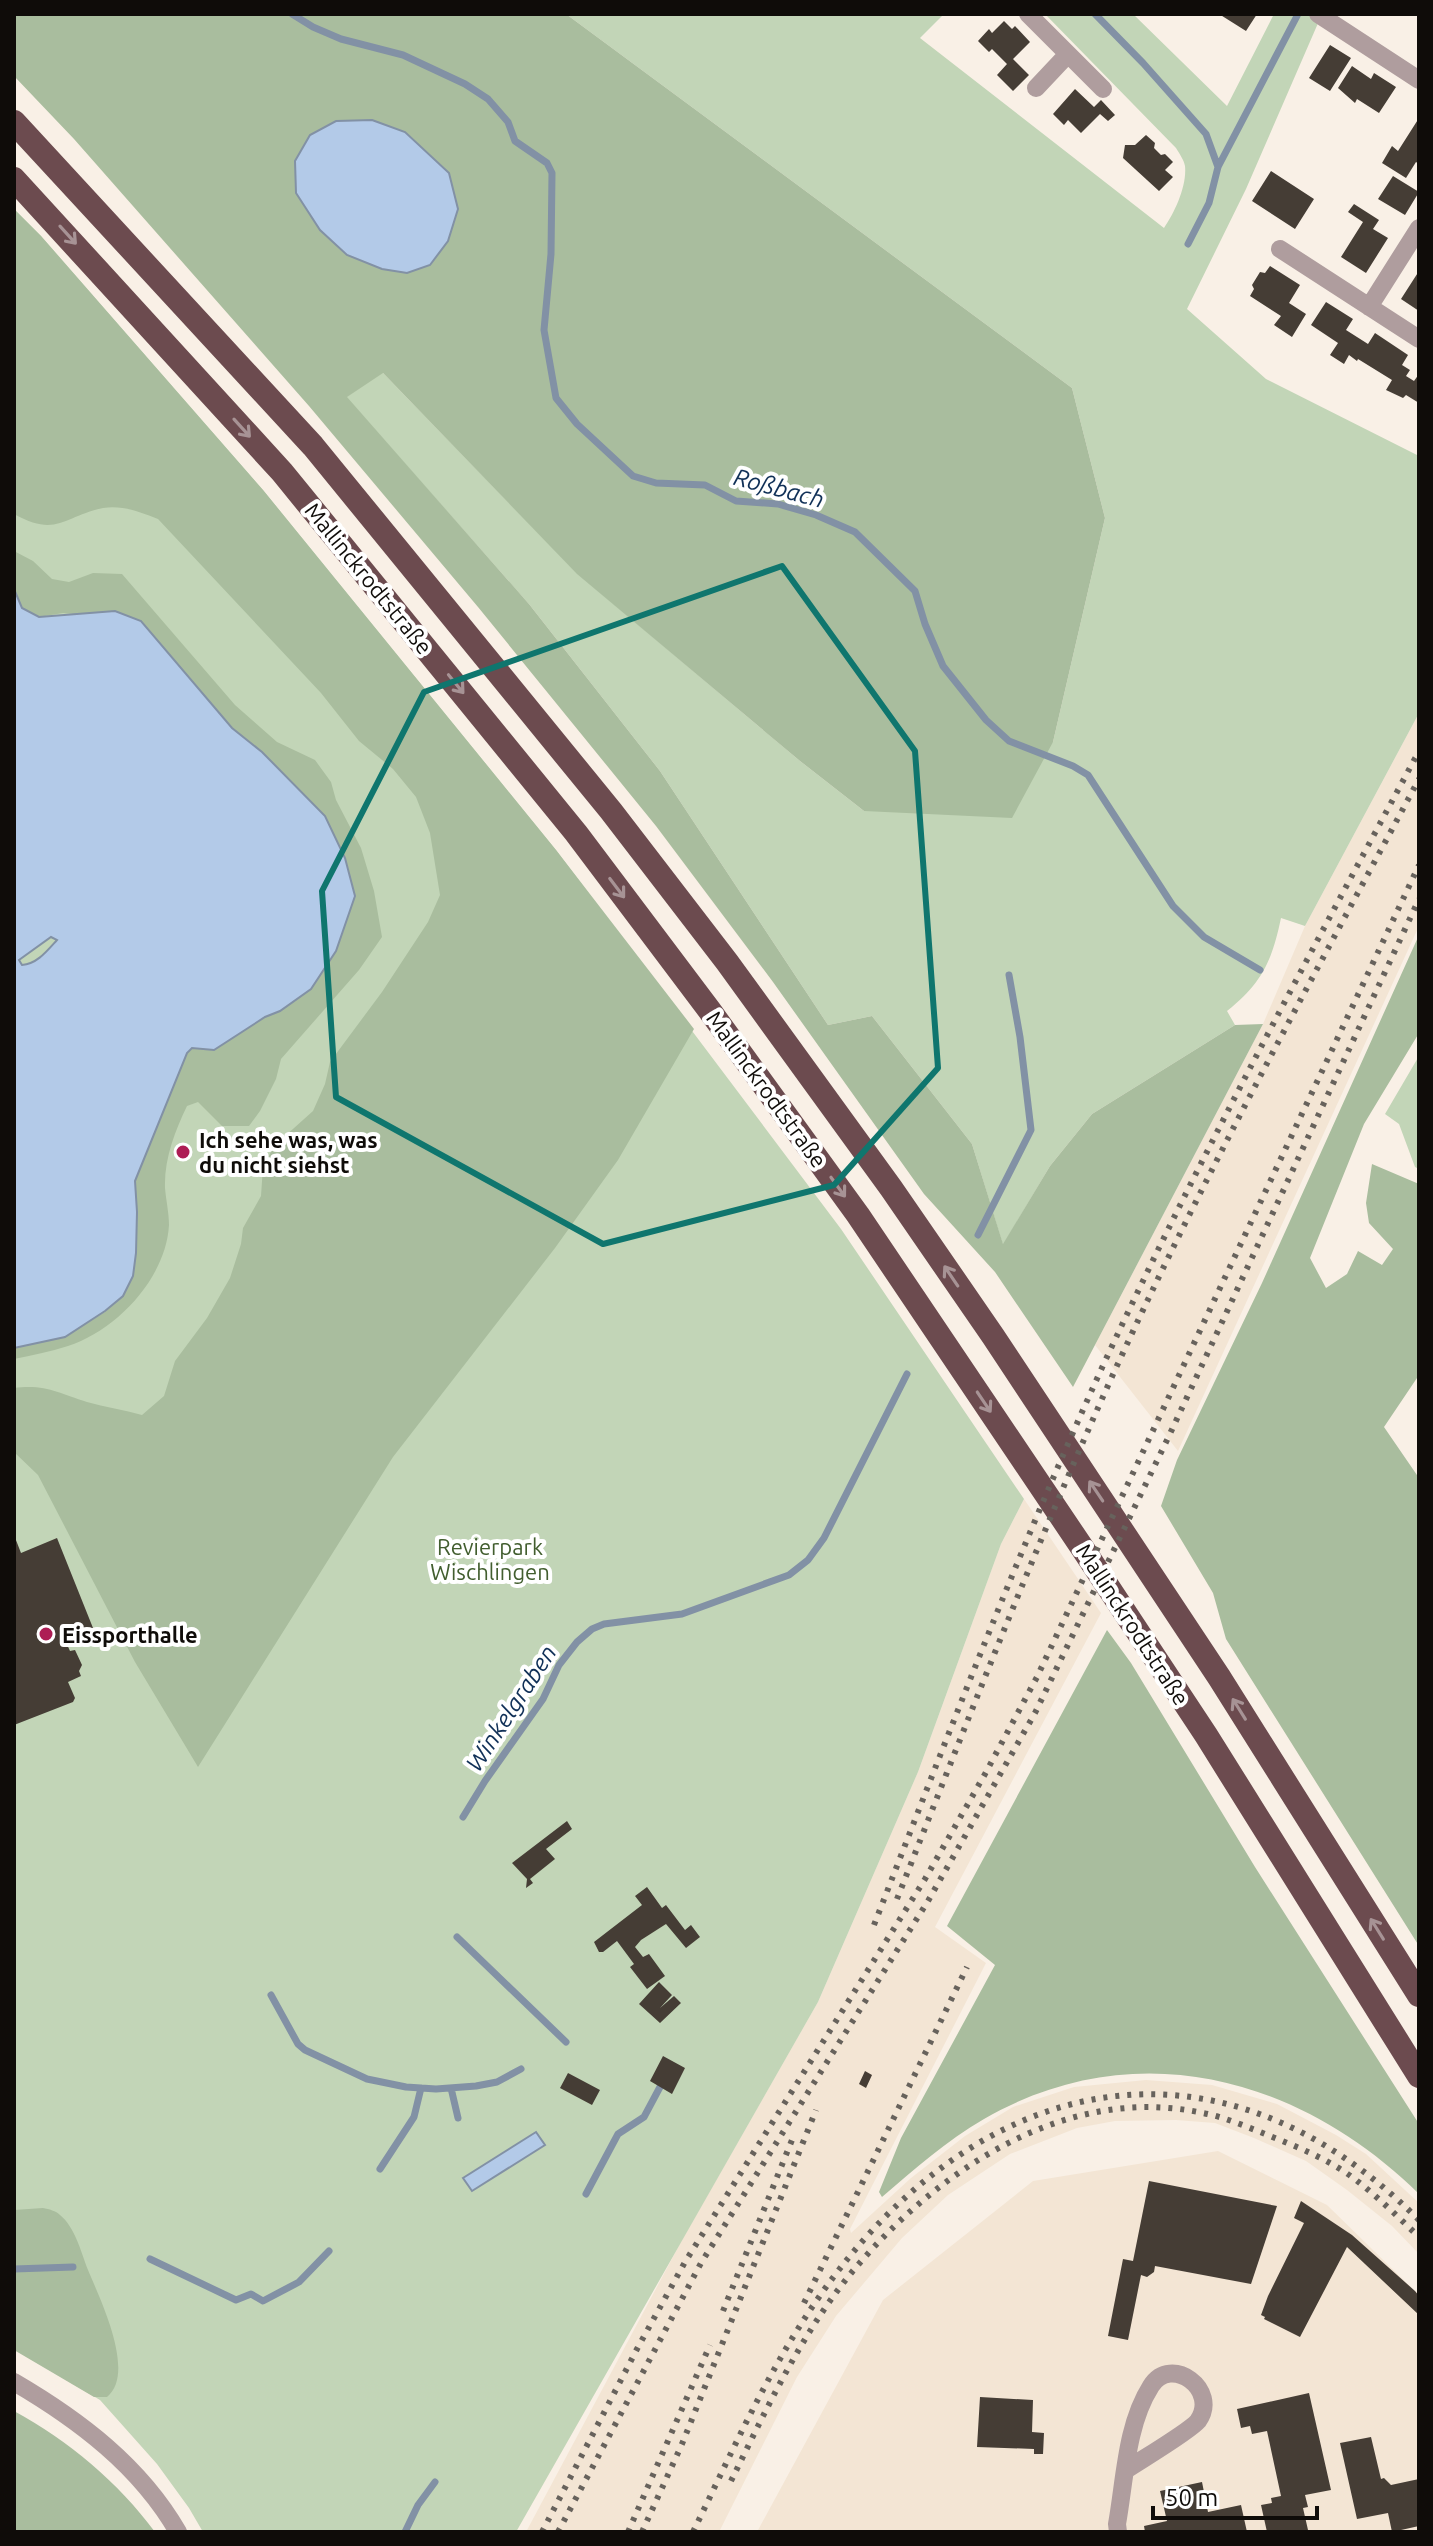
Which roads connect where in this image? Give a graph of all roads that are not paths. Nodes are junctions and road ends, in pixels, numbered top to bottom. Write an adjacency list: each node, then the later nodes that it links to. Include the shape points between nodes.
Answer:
1 (1028, 14): 3 (street)
2 (1318, 14): 4 (street)
3 (1068, 54): 5 (street); 6 (street)
4 (1419, 80)
5 (1036, 88)
6 (1103, 89)
7 (14, 122): 13 (highway, Mallinckrodtstraße, one-way to 7, via 1219,1677 993,1336 727,962 601,798 313,446)
8 (14, 179): 14 (highway, Mallinckrodtstraße, one-way to 14, via 282,472 576,833 710,1011 858,1215 1090,1559)
9 (1419, 228): 11 (street)
10 (1280, 249): 11 (street)
11 (1369, 307): 12 (street)
12 (1419, 339)
13 (1419, 1995)
14 (1419, 2076)
15 (14, 2382): 17 (street, via 111,2449 153,2494)
16 (1126, 2470): 16 (street, via 1132,2430 1152,2384 1163,2375 1193,2379 1204,2407 1197,2422); 18 (street)
17 (178, 2532)
18 (1118, 2532)

